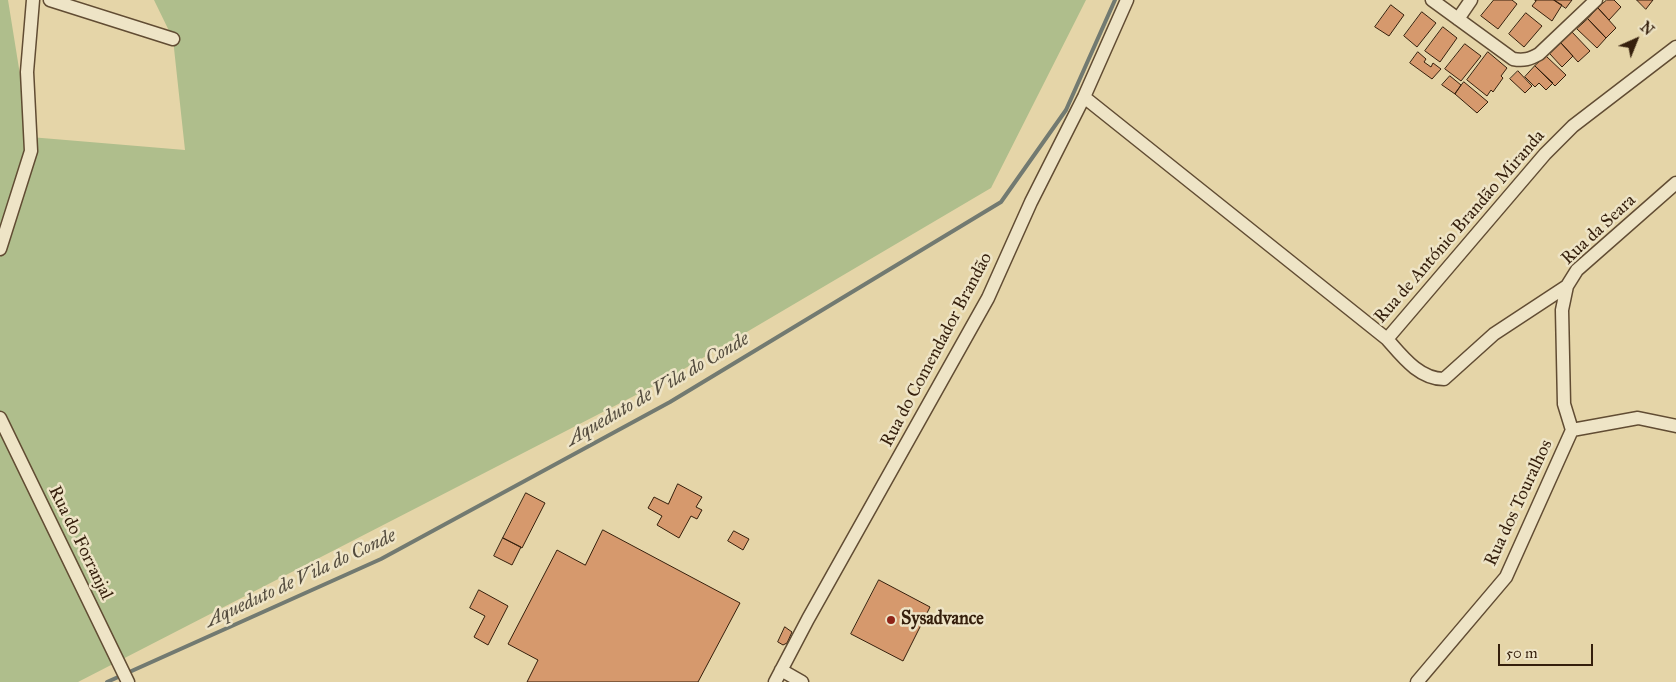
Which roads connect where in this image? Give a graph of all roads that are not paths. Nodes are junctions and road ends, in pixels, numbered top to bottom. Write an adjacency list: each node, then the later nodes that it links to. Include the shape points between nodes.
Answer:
1 (33, 0): 12 (street, via 27,72 31,152)
2 (50, 0): 8 (street)
3 (1127, 0): 10 (street, Rua do Comendador Brandão)
4 (1432, 0): 7 (street)
5 (1471, 0): 7 (street)
6 (1596, 0): 7 (street, via 1539,54 1528,59 1513,59)
7 (1458, 19)
8 (173, 39)
9 (1676, 47): 14 (street, Rua de António Brandão Miranda, via 1574,126 1545,154)
10 (1084, 97): 14 (street, Rua de António Brandão Miranda); 18 (street, Rua do Comendador Brandão, via 1031,202 988,298)
11 (1676, 183): 13 (street, Rua da Seara, via 1577,270)
12 (0, 249)
13 (1568, 286): 14 (street, via 1494,334 1444,379 1434,379 1414,368); 17 (street, Rua da Seara, via 1562,310 1564,404)
14 (1387, 340)
15 (0, 418): 19 (street, Rua do Forranjal)
16 (1676, 426): 17 (street, via 1638,418)
17 (1572, 430): 22 (street, Rua dos Touralhos, via 1506,577)
18 (782, 670): 20 (street, Rua do Comendador Brandão); 21 (street)
19 (128, 682)
20 (775, 682)
21 (802, 682)
22 (1417, 682)

